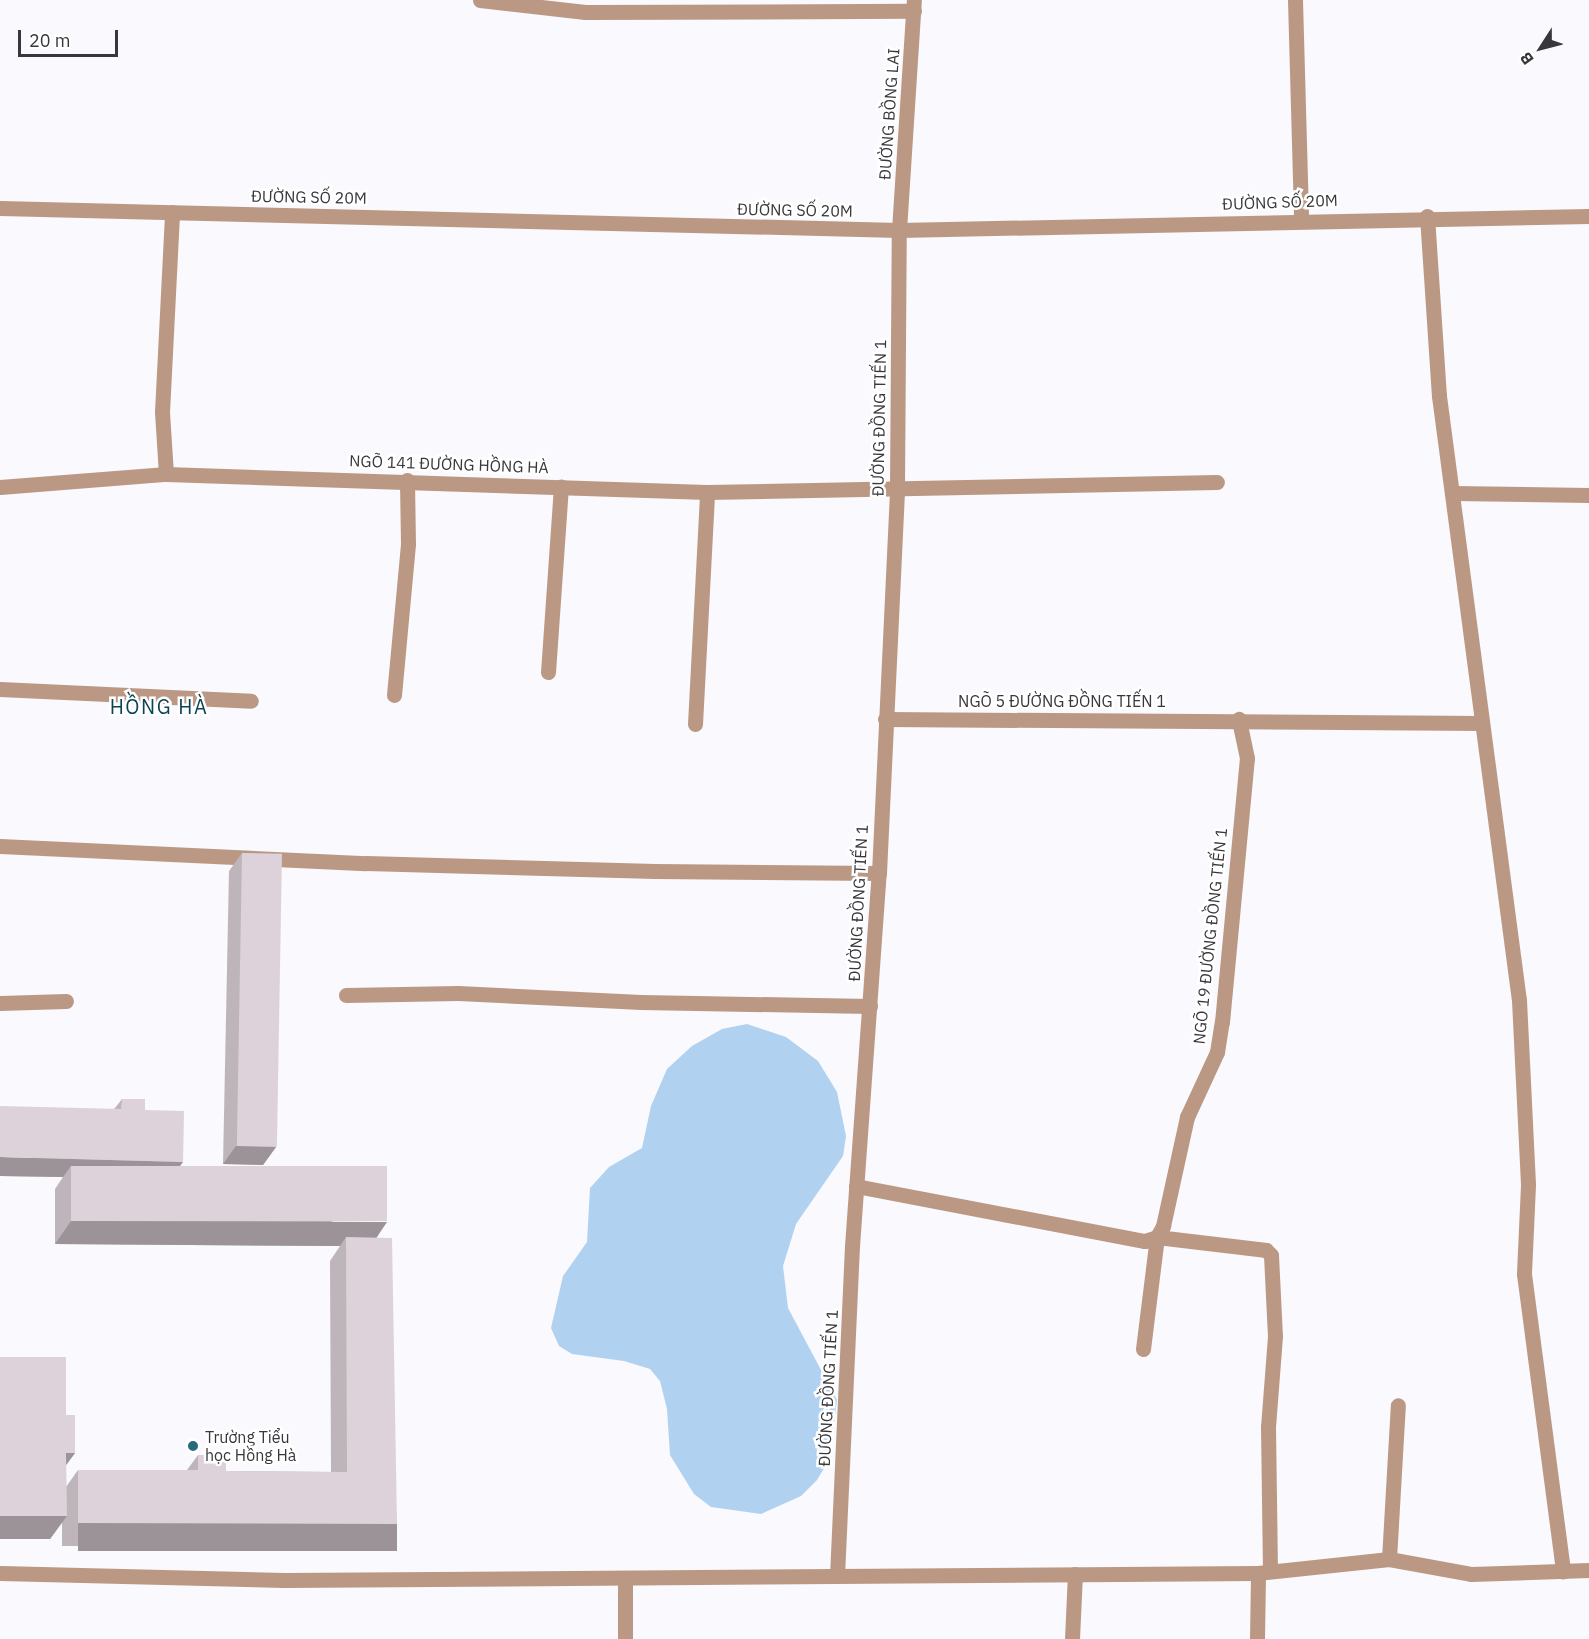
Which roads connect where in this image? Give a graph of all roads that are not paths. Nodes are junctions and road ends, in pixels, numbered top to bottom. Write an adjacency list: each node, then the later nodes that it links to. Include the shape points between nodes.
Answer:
1 (480, 0): 3 (street, via 585,12)
2 (1295, 0): 8 (street)
3 (914, 6): 9 (street, ĐƯỜNG BỒNG LAI)
4 (0, 208): 5 (street, ĐƯỜNG SỐ 20M)
5 (172, 212): 9 (street, ĐƯỜNG SỐ 20M); 10 (street, via 162,412)
6 (1427, 216): 7 (street, ĐƯỜNG SỐ 20M); 8 (street, ĐƯỜNG SỐ 20M); 17 (street, via 1440,396)
7 (1589, 216)
8 (1301, 219): 9 (street, ĐƯỜNG SỐ 20M)
9 (899, 230): 15 (street, ĐƯỜNG ĐỒNG TIẾN 1)
10 (166, 474): 11 (street, NGÕ 141 ĐƯỜNG HỒNG HÀ); 14 (street, NGÕ 141 ĐƯỜNG HỒNG HÀ)
11 (407, 480): 13 (street, NGÕ 141 ĐƯỜNG HỒNG HÀ); 21 (street, via 408,544)
12 (1217, 482): 15 (street, NGÕ 141 ĐƯỜNG HỒNG HÀ)
13 (561, 486): 16 (street, NGÕ 141 ĐƯỜNG HỒNG HÀ); 19 (street)
14 (0, 487)
15 (897, 487): 16 (street, NGÕ 141 ĐƯỜNG HỒNG HÀ); 23 (street, ĐƯỜNG ĐỒNG TIẾN 1)
16 (707, 492): 26 (street)
17 (1452, 494): 18 (street); 25 (street)
18 (1589, 495)
19 (548, 672)
20 (0, 689): 22 (street)
21 (394, 695)
22 (251, 701)
23 (885, 719): 24 (street, NGÕ 5 ĐƯỜNG ĐỒNG TIẾN 1); 28 (street, ĐƯỜNG ĐỒNG TIẾN 1)
24 (1239, 719): 25 (street, NGÕ 5 ĐƯỜNG ĐỒNG TIẾN 1); 34 (street, NGÕ 19 ĐƯỜNG ĐỒNG TIẾN 1, via 1246,758 1221,1032 1217,1052 1187,1117 1163,1226)
25 (1482, 723): 39 (street, via 1519,1000 1528,1185 1524,1274)
26 (695, 724)
27 (0, 846): 28 (street, via 366,863)
28 (879, 873): 32 (street, ĐƯỜNG ĐỒNG TIẾN 1)
29 (346, 995): 32 (street, via 458,993 641,1002)
30 (66, 1001): 31 (street)
31 (0, 1003)
32 (870, 1006): 33 (street, ĐƯỜNG ĐỒNG TIẾN 1)
33 (856, 1186): 34 (street, via 1145,1241); 43 (street, ĐƯỜNG ĐỒNG TIẾN 1)
34 (1157, 1237): 35 (street, NGÕ 19 ĐƯỜNG ĐỒNG TIẾN 1); 40 (street, via 1266,1250 1271,1255 1275,1336)
35 (1143, 1349)
36 (1398, 1405): 37 (street)
37 (1389, 1559): 39 (street, via 1471,1574); 40 (street)
38 (1589, 1570): 39 (street)
39 (1563, 1571)
40 (1264, 1572): 42 (street); 47 (street)
41 (0, 1573): 44 (street, via 284,1580)
42 (1075, 1574): 43 (street); 46 (street)
43 (837, 1576): 44 (street)
44 (625, 1579): 45 (street)
45 (625, 1639)
46 (1072, 1639)
47 (1257, 1639)

